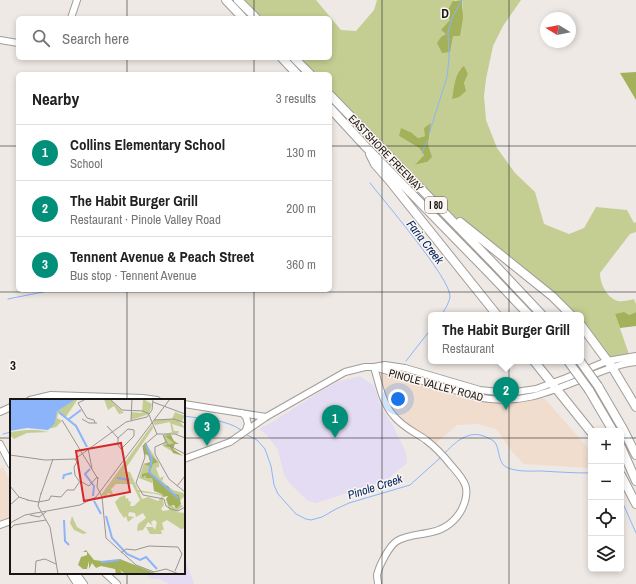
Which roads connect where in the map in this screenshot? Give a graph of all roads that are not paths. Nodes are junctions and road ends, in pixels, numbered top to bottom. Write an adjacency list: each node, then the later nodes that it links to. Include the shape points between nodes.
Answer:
1 (77, 0): 5 (main road)
2 (80, 0): 6 (main road)
3 (226, 0): 7 (highway)
4 (238, 0): 8 (highway)
5 (72, 16)
6 (76, 16)
7 (241, 16)
8 (254, 16)
9 (0, 40): 10 (main road)
10 (16, 43)
11 (0, 44): 12 (main road)
12 (16, 47)
13 (284, 60): 15 (highway)
14 (296, 60): 16 (highway)
15 (295, 72)
16 (308, 72)
17 (332, 97): 20 (highway, EASTSHORE FREEWAY / I 80)
18 (332, 110): 19 (highway, EASTSHORE FREEWAY / I 80)
19 (365, 146): 21 (highway, via 375,164); 22 (highway, EASTSHORE FREEWAY / I 80)
20 (419, 187): 23 (highway, EASTSHORE FREEWAY / I 80); 24 (highway)
21 (495, 312)
22 (526, 312)
23 (539, 312)
24 (569, 312)
25 (584, 329): 31 (highway)
26 (636, 356): 31 (main road, PINOLE VALLEY ROAD)
27 (636, 362): 31 (main road, PINOLE VALLEY ROAD)
28 (536, 364): 33 (highway)
29 (570, 364): 43 (highway, bridge)
30 (582, 364): 47 (highway, bridge, via 598,386)
31 (609, 364): 33 (main road, PINOLE VALLEY ROAD, via 566,378); 38 (highway)
32 (374, 368): 33 (main road, PINOLE VALLEY ROAD, via 385,365 405,368 489,392 523,392); 41 (main road, PINOLE VALLEY ROAD, via 365,367 345,372); 61 (main road, via 382,397 392,415 435,448 461,475 466,487 466,496 455,521 442,529 395,542 383,559)
33 (554, 386): 42 (highway)
34 (34, 399): 35 (main road, via 51,395)
35 (150, 399)
36 (185, 404): 40 (main road)
37 (10, 408): 39 (main road)
38 (636, 408)
39 (0, 412)
40 (241, 413): 41 (main road); 44 (main road, via 246,417)
41 (266, 416): 44 (main road, PINOLE VALLEY ROAD)
42 (588, 428)
43 (611, 428)
44 (246, 430): 48 (main road, PINOLE VALLEY ROAD, via 230,442)
45 (0, 444): 49 (main road)
46 (624, 454): 51 (highway)
47 (636, 455)
48 (185, 459)
49 (10, 464)
50 (624, 480): 52 (highway)
51 (636, 481)
52 (636, 504)
53 (10, 521): 54 (main road)
54 (0, 525)
55 (71, 574): 58 (main road)
56 (77, 574): 59 (main road)
57 (106, 574): 60 (main road)
58 (77, 584)
59 (84, 584)
60 (117, 584)
61 (378, 584)

